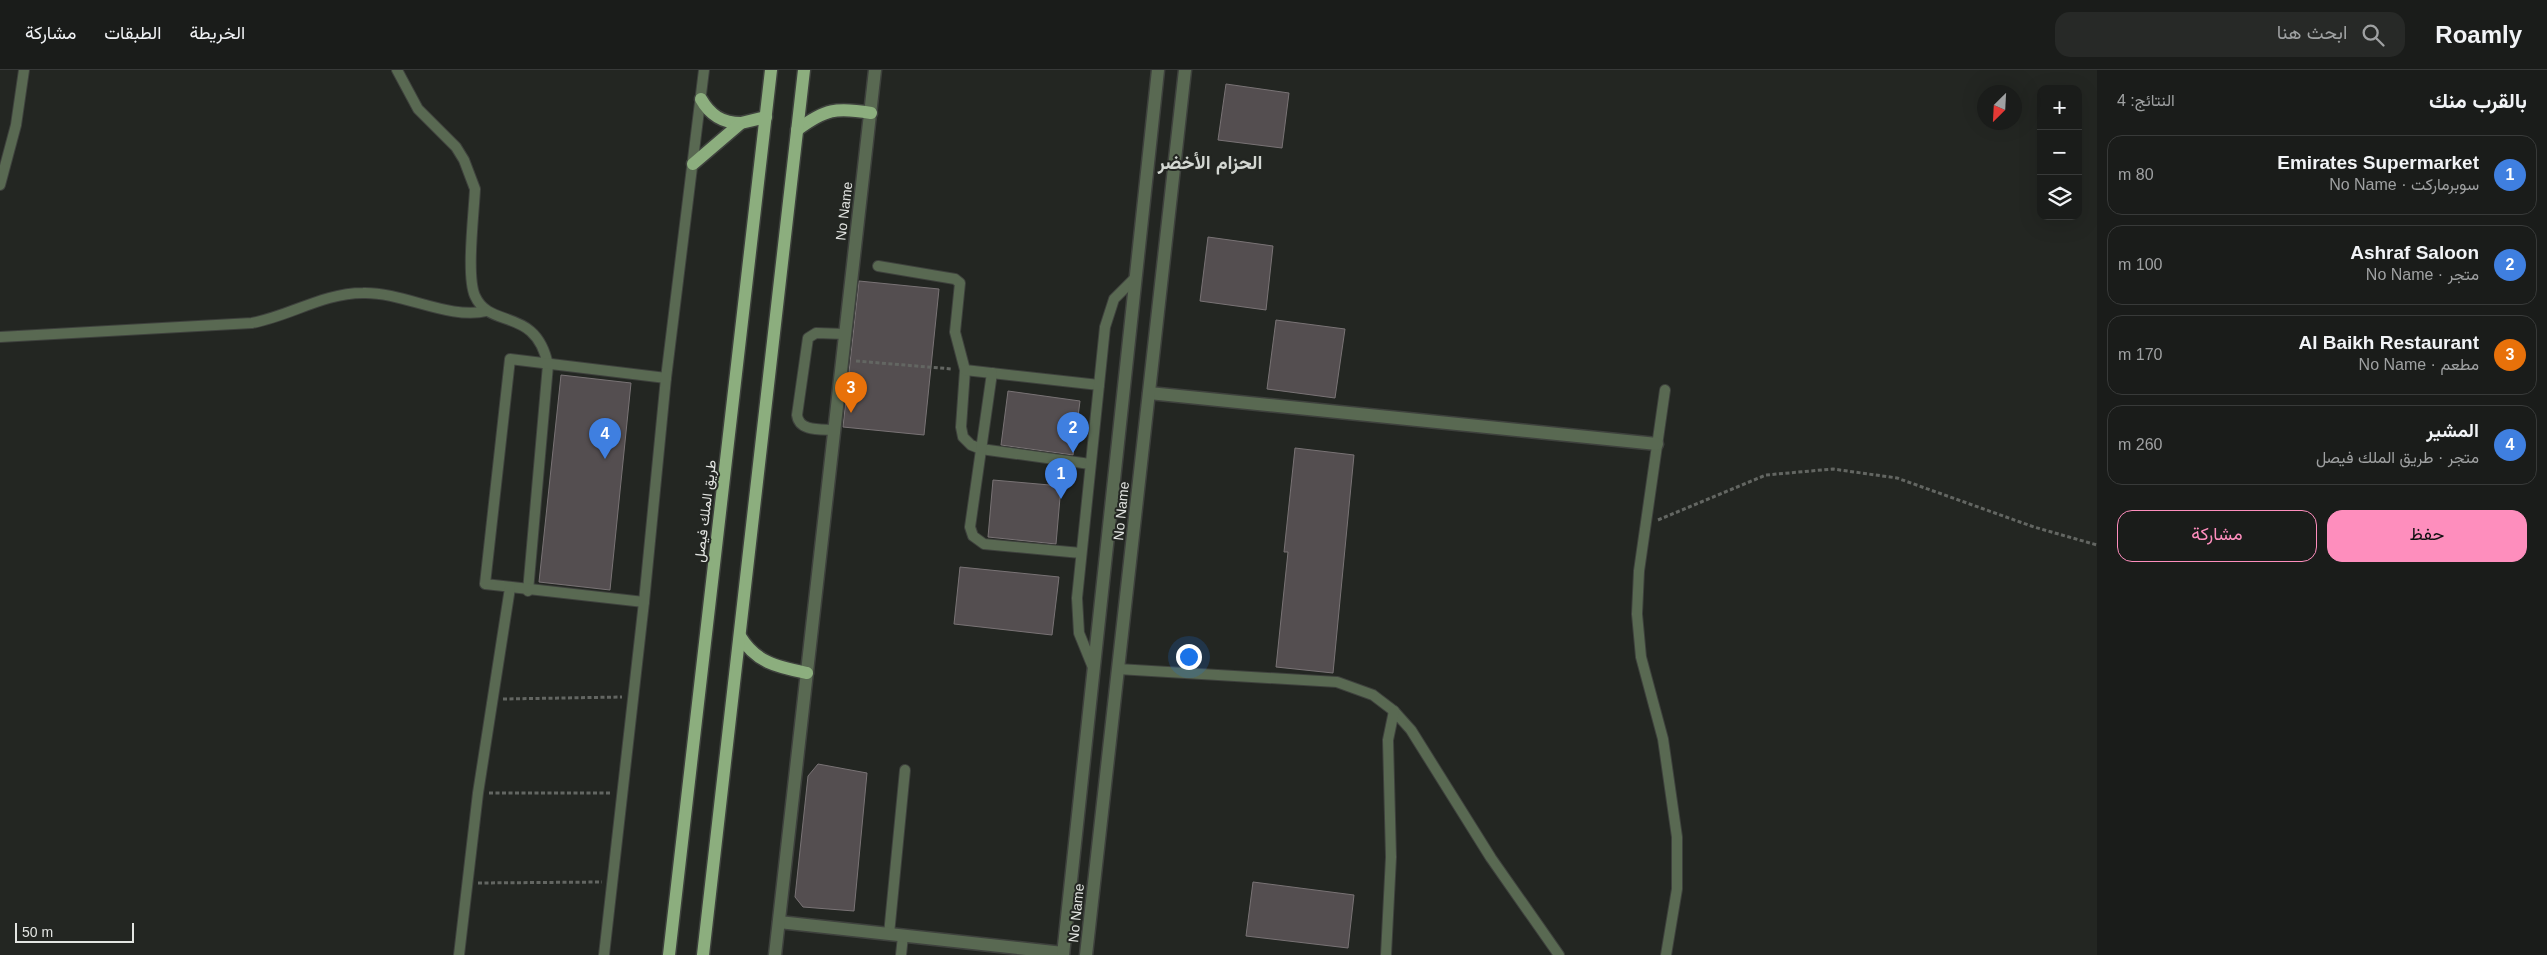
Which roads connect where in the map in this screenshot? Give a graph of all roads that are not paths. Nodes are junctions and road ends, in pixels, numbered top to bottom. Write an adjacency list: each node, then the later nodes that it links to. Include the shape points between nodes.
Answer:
1 (24, 70): 15 (lane, via 16,125)
2 (397, 70): 18 (lane, via 414,104 456,147 471,174 475,188 472,281 476,298)
3 (704, 70): 9 (lane)
4 (771, 70): 11 (main road, طريق الملك فيصل)
5 (804, 70): 13 (main road)
6 (876, 70): 10 (street, No Name)
7 (1158, 70): 17 (street, No Name)
8 (1185, 70): 27 (street, No Name)
9 (701, 99): 12 (main road, via 717,118); 14 (lane)
10 (871, 112): 13 (main road, via 832,110 814,117); 19 (street, No Name)
11 (766, 117): 12 (main road); 48 (main road, طريق الملك فيصل)
12 (741, 123): 14 (main road)
13 (797, 130): 36 (main road)
14 (693, 164): 24 (lane)
15 (0, 185)
16 (878, 266): 22 (lane, via 959,281 955,332)
17 (1134, 279): 25 (lane, via 1120,291 1109,308); 37 (street, No Name)
18 (488, 311): 20 (lane, via 468,313 391,295 362,293 328,297 286,315 252,323); 21 (lane, via 526,326 539,341)
19 (845, 334): 28 (street, No Name); 28 (lane, via 816,333 808,338 797,415 804,426)
20 (0, 337)
21 (548, 365): 24 (lane); 33 (lane, via 510,359 485,584); 34 (lane)
22 (965, 370): 23 (lane); 30 (lane, via 960,427 971,445)
23 (992, 373): 25 (lane); 30 (lane)
24 (666, 378): 35 (lane)
25 (1098, 385): 31 (lane)
26 (1665, 390): 29 (lane)
27 (1149, 393): 29 (street); 38 (street, No Name)
28 (835, 430): 39 (street, No Name)
29 (1657, 444): 55 (lane, via 1637,592 1638,636 1667,763 1678,837 1677,889)
30 (982, 449): 31 (lane); 32 (lane, via 970,527 973,536 989,545)
31 (1090, 464): 32 (lane)
32 (1081, 553): 37 (lane, via 1076,616)
33 (510, 588): 34 (lane); 46 (lane, via 478,794)
34 (528, 591): 35 (lane)
35 (644, 602): 47 (lane)
36 (740, 636): 39 (main road, via 760,660 779,668); 49 (main road)
37 (1092, 665): 45 (street, No Name)
38 (1118, 670): 40 (lane, via 1337,682 1373,695); 52 (street, No Name)
39 (807, 673): 42 (street, No Name)
40 (1394, 711): 53 (lane, via 1388,740 1391,848); 54 (lane, via 1412,730 1491,858)
41 (905, 770): 43 (lane)
42 (779, 922): 43 (street, No Name); 50 (street, No Name)
43 (889, 934): 44 (street, No Name)
44 (903, 936): 45 (street, No Name); 51 (lane)
45 (1063, 954)
46 (459, 955)
47 (604, 955)
48 (669, 955)
49 (704, 955)
50 (775, 955)
51 (901, 955)
52 (1086, 955)
53 (1386, 955)
54 (1559, 955)
55 (1666, 955)

